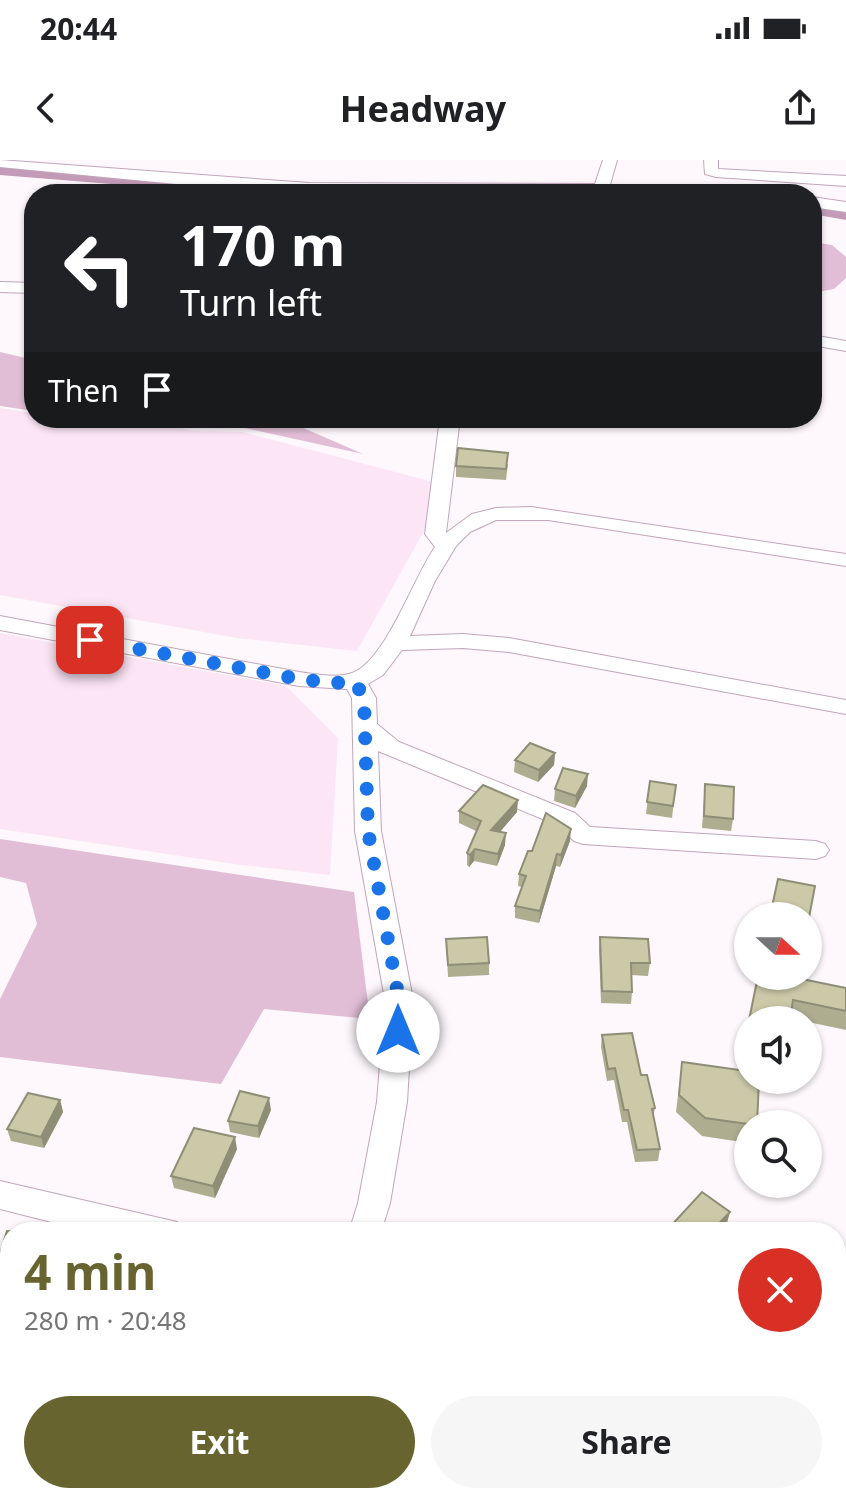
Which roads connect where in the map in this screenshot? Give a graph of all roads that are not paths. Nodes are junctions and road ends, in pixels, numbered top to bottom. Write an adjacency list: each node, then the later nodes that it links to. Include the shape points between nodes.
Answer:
1 (137, 160): 7 (street)
2 (610, 160): 8 (street)
3 (711, 160): 5 (street, via 710,171 716,173)
4 (0, 163): 6 (street)
5 (846, 181)
6 (112, 184)
7 (118, 184)
8 (602, 184)
9 (822, 203): 10 (street)
10 (846, 207)
11 (0, 287): 12 (street)
12 (24, 288)
13 (822, 342): 14 (street)
14 (846, 346)
15 (449, 428): 16 (street, via 435,534)
16 (446, 547): 17 (street, via 459,529 509,512 598,520); 19 (street)
17 (846, 560)
18 (0, 623): 20 (street, via 299,679)
19 (396, 643): 20 (street, via 373,674); 21 (street, via 509,645)
20 (355, 682): 22 (street, via 364,698)
21 (846, 707)
22 (363, 725): 23 (street, via 390,748 566,819 583,835); 26 (street, via 368,831 399,1000 392,1102)
23 (816, 850)
24 (0, 1195): 25 (street)
25 (106, 1222)
26 (368, 1222)

